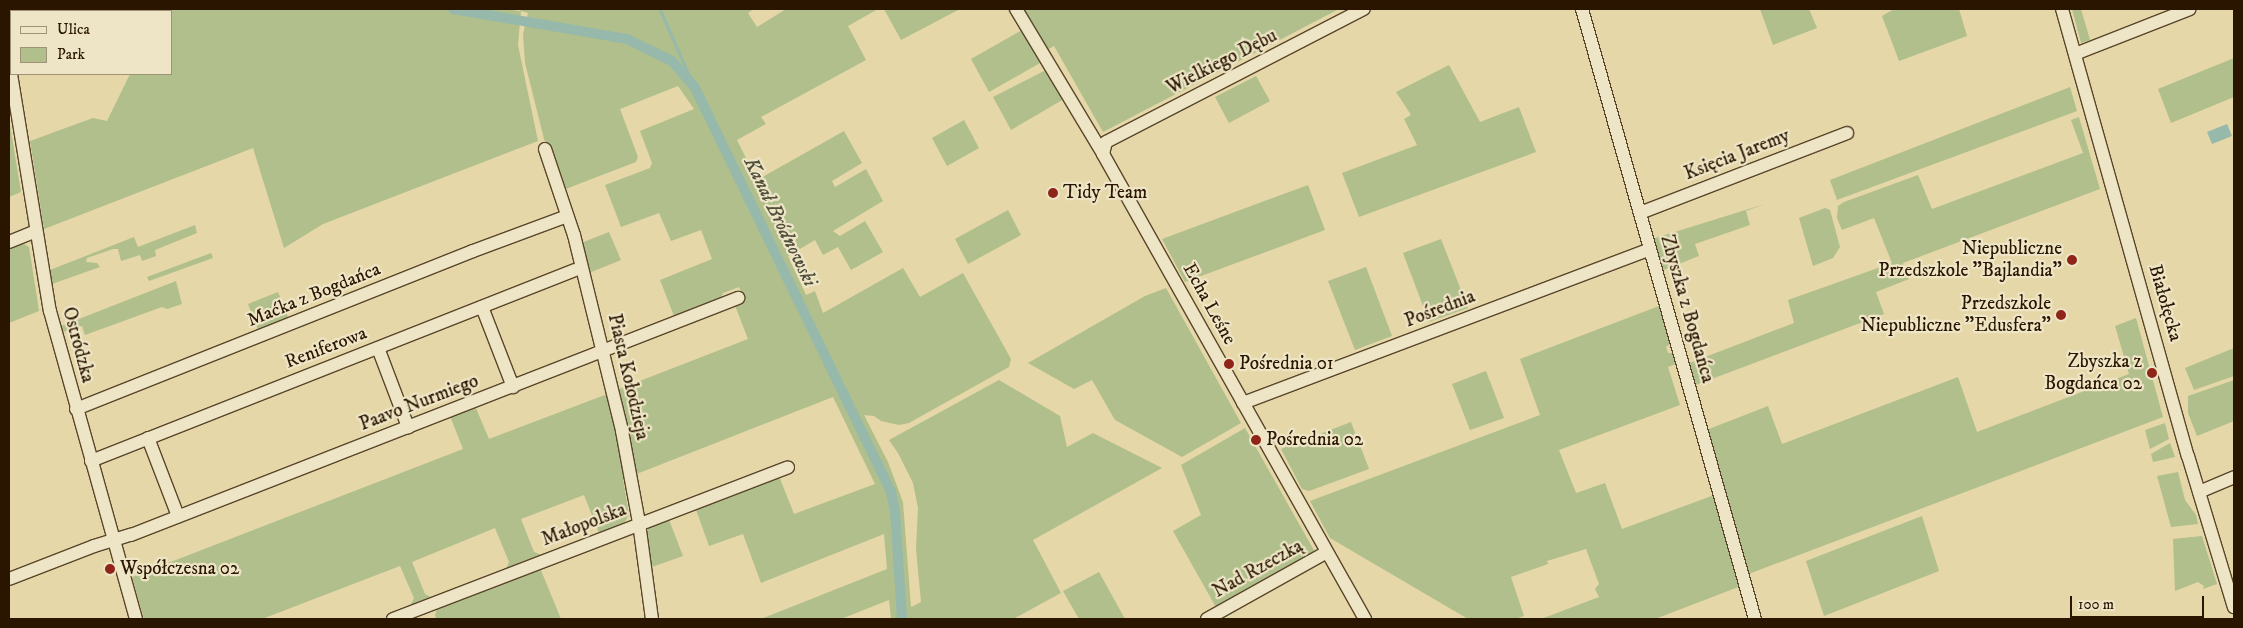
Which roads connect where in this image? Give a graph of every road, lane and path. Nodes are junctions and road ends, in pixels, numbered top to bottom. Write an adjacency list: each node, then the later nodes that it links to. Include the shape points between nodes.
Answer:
1 (1016, 9): 10 (street, Echa Leśne)
2 (1364, 9): 10 (street, Wielkiego Dębu, via 1106,142)
3 (1582, 9): 11 (street, Zbyszka z Bogdańca)
4 (2062, 9): 6 (street, Białołęcka)
5 (2190, 9): 6 (street)
6 (2075, 54): 29 (street, Białołęcka)
7 (11, 75): 13 (street, Ostródzka)
8 (1847, 132): 11 (street, Księcia Jaremy)
9 (545, 149): 12 (street, Piasta Kołodzieja)
10 (1103, 154): 22 (street, Echa Leśne)
11 (1640, 213): 15 (street, Zbyszka z Bogdańca)
12 (566, 216): 20 (street, Piasta Kołodzieja, via 574,235); 23 (street, Maćka z Bogdańca)
13 (36, 231): 14 (street); 23 (street, Ostródzka, via 50,311)
14 (9, 242)
15 (1650, 249): 22 (street, Pośrednia); 41 (street, Zbyszka z Bogdańca)
16 (575, 270): 18 (street, Reniferowa)
17 (738, 298): 20 (street, Paavo Nurmiego)
18 (482, 307): 19 (street, Reniferowa); 21 (street)
19 (378, 348): 24 (street); 25 (street, Reniferowa)
20 (603, 350): 21 (street, Paavo Nurmiego); 31 (street, Piasta Kołodzieja)
21 (513, 387): 24 (street, Paavo Nurmiego)
22 (1244, 403): 33 (street, Echa Leśne)
23 (76, 409): 26 (street, Ostródzka)
24 (408, 427): 30 (street, Paavo Nurmiego)
25 (148, 438): 26 (street, Reniferowa); 30 (street)
26 (91, 461): 32 (street, Ostródzka)
27 (788, 467): 31 (street, Małopolska)
28 (2234, 477): 29 (street)
29 (2199, 492): 35 (street, Białołęcka)
30 (178, 516): 32 (street, Paavo Nurmiego)
31 (639, 523): 37 (street, Małopolska); 38 (street, Piasta Kołodzieja)
32 (114, 541): 34 (street, Paavo Nurmiego); 36 (street, Ostródzka)
33 (1327, 552): 39 (street, Nad Rzeczką); 40 (street, Echa Leśne)
34 (9, 579)
35 (2234, 607)
36 (136, 619)
37 (393, 619)
38 (652, 619)
39 (1207, 619)
40 (1365, 619)
41 (1755, 619)

